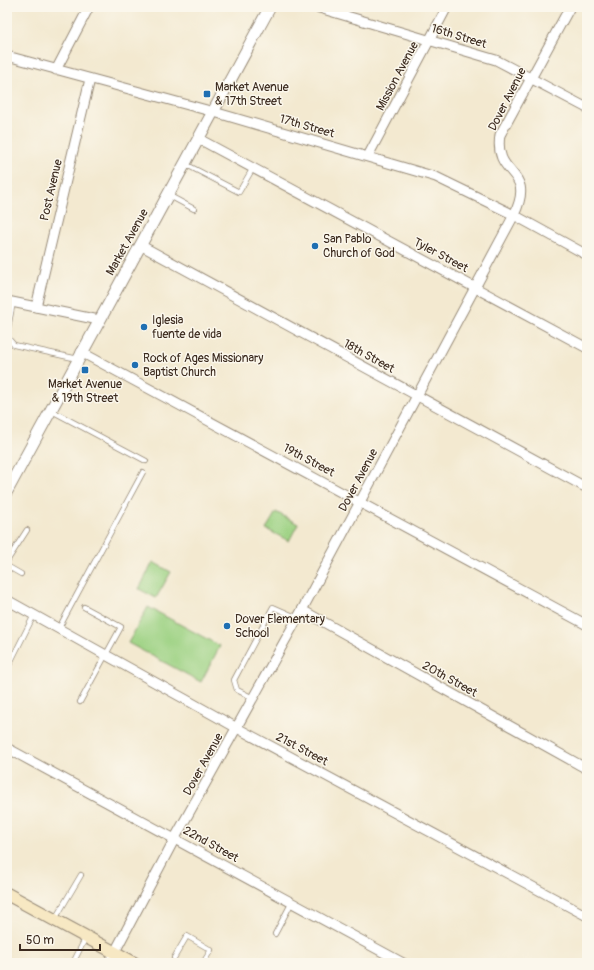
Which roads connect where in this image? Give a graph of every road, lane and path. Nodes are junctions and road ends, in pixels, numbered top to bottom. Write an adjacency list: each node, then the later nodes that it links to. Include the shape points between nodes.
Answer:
1 (89, 7): 8 (street)
2 (270, 7): 12 (street, Market Avenue)
3 (316, 7): 6 (street, 16th Street)
4 (447, 7): 6 (street, Mission Avenue)
5 (570, 7): 9 (street, Dover Avenue)
6 (430, 40): 9 (street, 16th Street, via 496,60); 14 (street, Mission Avenue)
7 (7, 56): 8 (street, 17th Street)
8 (56, 70): 10 (street, 17th Street)
9 (530, 78): 11 (street, 16th Street); 19 (street, Dover Avenue, via 500,135 498,148 501,160 519,181 522,190)
10 (90, 79): 12 (street, 17th Street); 24 (street, Post Avenue)
11 (587, 108)
12 (214, 112): 13 (street, Market Avenue); 14 (street, 17th Street)
13 (200, 139): 15 (street, Market Avenue); 16 (street, Tyler Street)
14 (368, 156): 19 (street, 17th Street, via 436,177)
15 (185, 164): 16 (lane, via 240,192); 17 (street, Market Avenue)
16 (253, 167): 22 (street, Tyler Street)
17 (168, 195): 18 (lane); 20 (street, Market Avenue)
18 (194, 209)
19 (514, 215): 21 (street, 17th Street); 22 (street, Dover Avenue)
20 (140, 246): 25 (street, Market Avenue); 30 (street, 18th Street)
21 (587, 255)
22 (476, 287): 28 (street, Tyler Street); 30 (street, Dover Avenue)
23 (10, 301): 24 (street); 26 (lane)
24 (36, 307): 25 (street)
25 (99, 320): 29 (street, Market Avenue)
26 (7, 333)
27 (7, 337): 29 (lane, via 14,345)
28 (587, 348)
29 (80, 355): 31 (street, Market Avenue); 36 (street, 19th Street)
30 (416, 396): 34 (street, 18th Street); 36 (street, Dover Avenue)
31 (50, 410): 32 (lane); 35 (street, Market Avenue)
32 (146, 461)
33 (143, 472): 46 (lane)
34 (587, 488)
35 (7, 491)
36 (360, 501): 43 (street, Dover Avenue); 45 (street, 19th Street)
37 (27, 530): 38 (lane)
38 (7, 561)
39 (7, 566): 40 (lane)
40 (21, 574)
41 (7, 600): 44 (street, 21st Street)
42 (84, 607): 47 (lane, via 121,627)
43 (300, 614): 49 (street, Dover Avenue); 49 (lane, via 273,607 234,680 237,690); 53 (street, 20th Street)
44 (34, 615): 46 (street, 21st Street); 48 (lane)
45 (587, 625)
46 (58, 628): 47 (street, 21st Street)
47 (107, 655): 50 (lane); 51 (street, 21st Street)
48 (7, 669)
49 (253, 698): 51 (street, Dover Avenue)
50 (80, 702)
51 (237, 728): 54 (street, Dover Avenue); 58 (street, 21st Street)
52 (7, 748): 54 (street, 22nd Street)
53 (587, 769)
54 (175, 838): 57 (street, 22nd Street); 62 (street, Dover Avenue)
55 (80, 875): 59 (lane)
56 (7, 894): 59 (main road)
57 (292, 902): 60 (lane); 67 (street, 22nd Street)
58 (587, 916)
59 (55, 920): 61 (main road)
60 (275, 934)
61 (86, 937): 62 (main road); 64 (lane)
62 (112, 958): 65 (main road)
63 (174, 958): 66 (lane, via 186,936 211,950)
64 (73, 963)
65 (134, 963)
66 (203, 963)
67 (403, 963)

